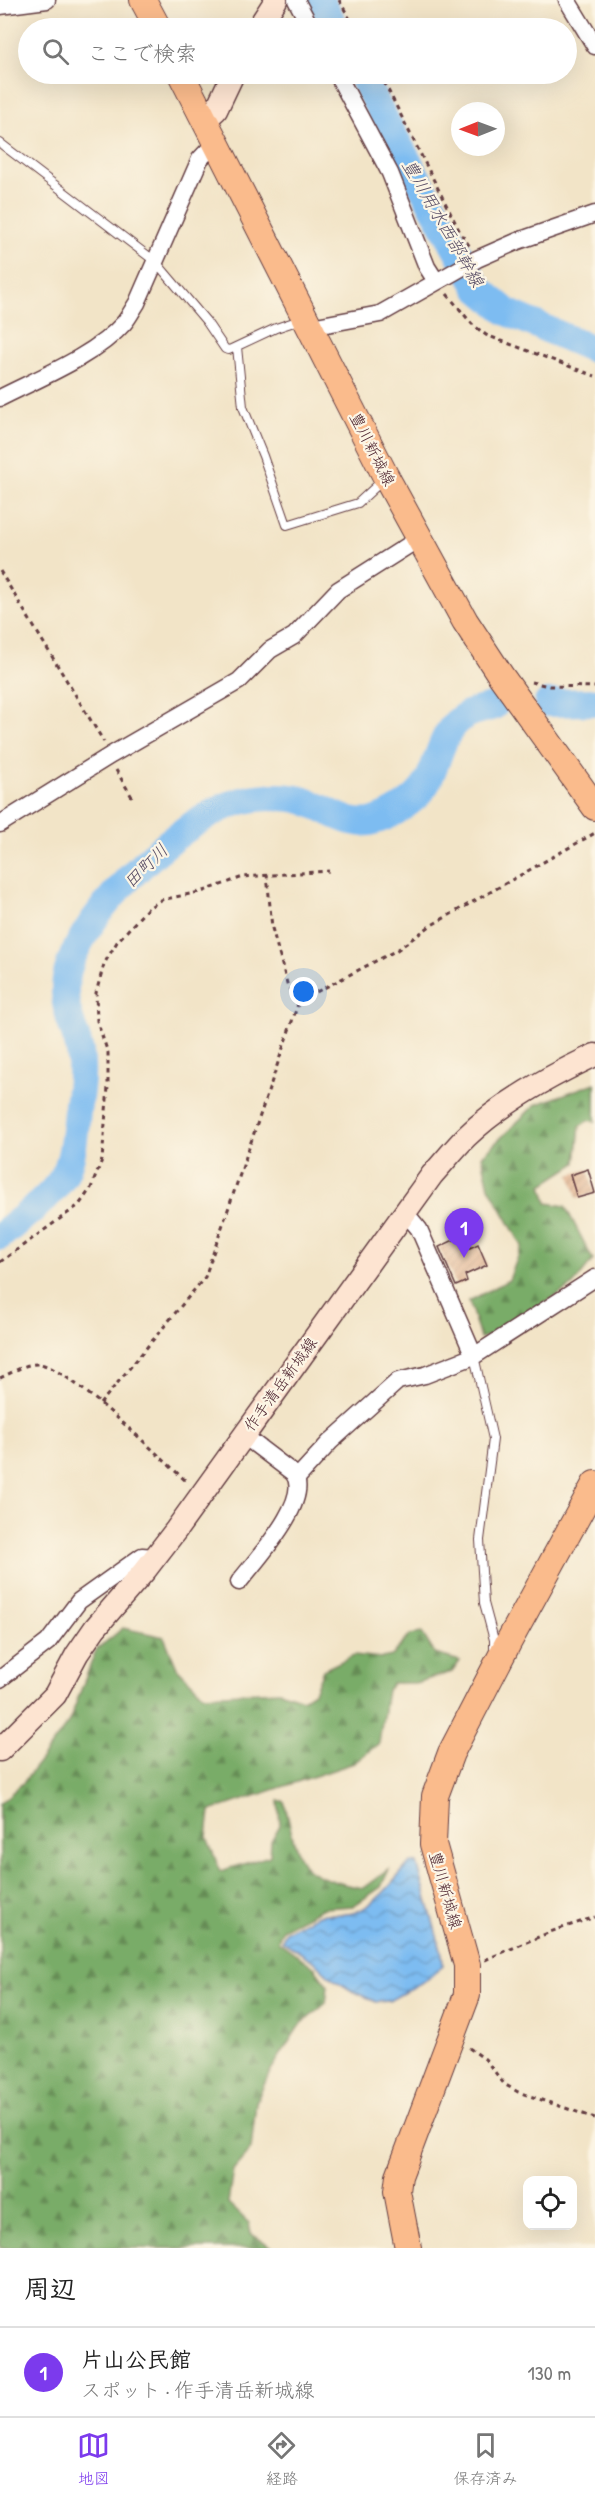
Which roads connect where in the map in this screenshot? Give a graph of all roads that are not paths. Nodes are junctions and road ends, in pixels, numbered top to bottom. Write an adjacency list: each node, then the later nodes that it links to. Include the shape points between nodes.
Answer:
1 (47, 0): 6 (street)
2 (143, 0): 7 (main road)
3 (276, 0): 8 (main road)
4 (296, 0): 9 (street)
5 (567, 0): 10 (street)
6 (0, 6)
7 (153, 18)
8 (264, 18)
9 (306, 18)
10 (595, 46)
11 (186, 84): 14 (main road, 豊川新城線)
12 (228, 84): 14 (main road)
13 (343, 84): 18 (street, via 390,173 427,267)
14 (211, 130): 17 (street); 19 (main road, 豊川新城線)
15 (0, 143): 17 (lane)
16 (595, 214): 18 (street, via 518,241)
17 (156, 262): 20 (lane, via 225,350); 21 (street, via 137,303 106,339)
18 (441, 278): 19 (street, via 380,314)
19 (309, 323): 20 (lane, via 276,327); 22 (main road, 豊川新城線)
20 (237, 347): 22 (lane, via 243,407 287,525 358,503)
21 (0, 398)
22 (386, 477): 23 (main road, 豊川新城線)
23 (420, 538): 24 (main road, 豊川新城線, via 465,621); 25 (street, via 338,590 294,636 270,650 239,681)
24 (595, 807)
25 (0, 824)
26 (595, 1055): 27 (main road, 作手清岳新城線, via 491,1116 467,1136)
27 (404, 1210): 29 (street, via 419,1229); 30 (main road, 作手清岳新城線)
28 (595, 1278): 29 (street)
29 (474, 1356): 31 (street, via 398,1381 330,1442); 35 (lane, via 493,1439 480,1540 484,1604 494,1640)
30 (243, 1435): 31 (street); 33 (main road, 作手清岳新城線)
31 (297, 1478): 34 (street, via 296,1500)
32 (595, 1484): 35 (main road, 豊川新城線)
33 (155, 1557): 36 (street, via 142,1556 79,1601 48,1642); 37 (main road, 作手清岳新城線, via 95,1628 55,1695)
34 (239, 1582)
35 (492, 1673): 38 (main road, 豊川新城線, via 451,1754 435,1796 433,1844 467,1965 467,1995 399,2176 397,2191)
36 (0, 1679)
37 (0, 1750)
38 (408, 2248)

